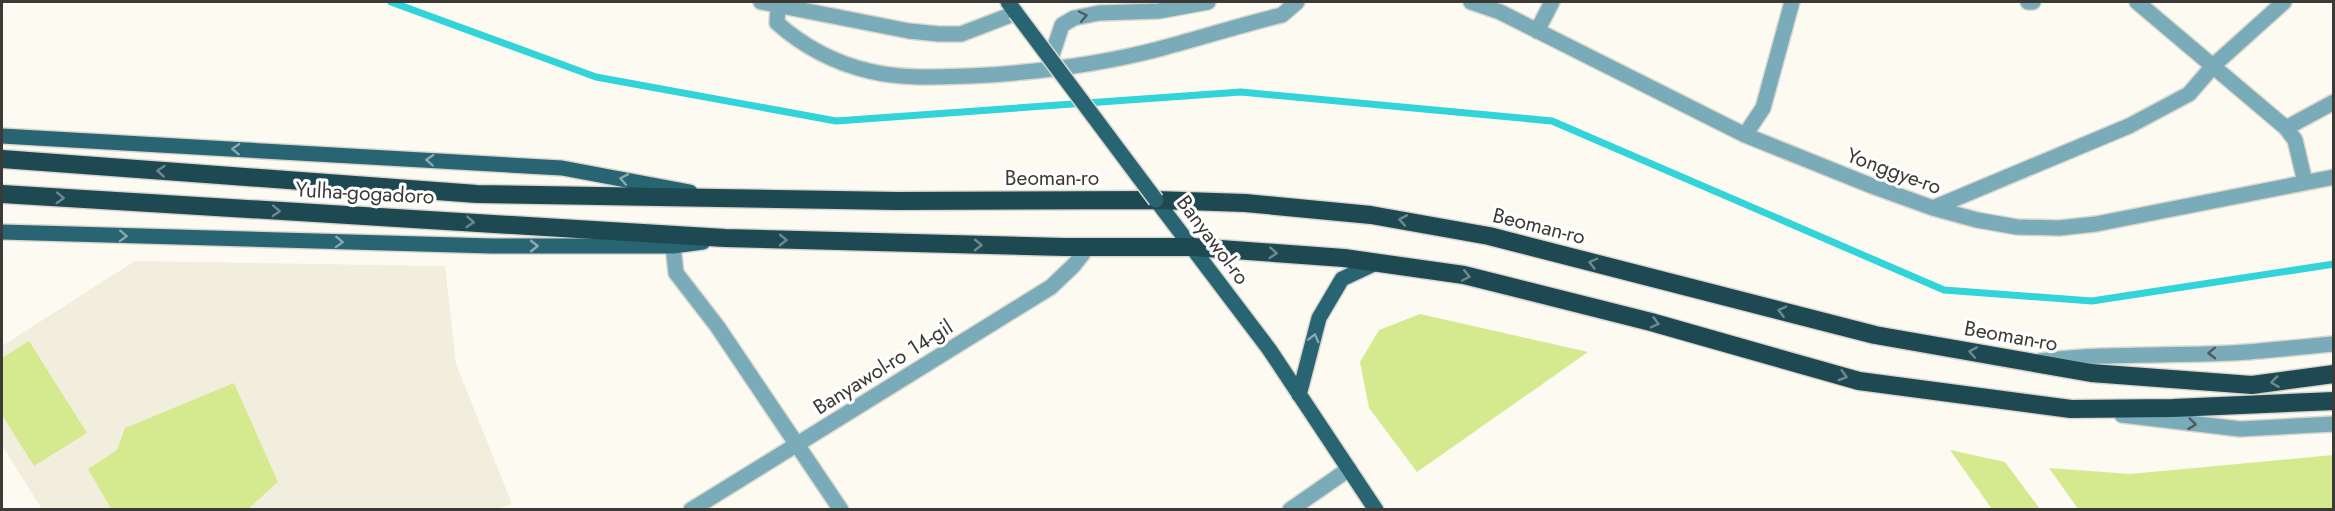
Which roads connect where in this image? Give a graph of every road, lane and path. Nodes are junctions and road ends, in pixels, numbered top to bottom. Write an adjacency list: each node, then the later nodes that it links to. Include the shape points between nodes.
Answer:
1 (761, 2): 11 (street)
2 (1208, 2): 14 (street, one-way to 2, via 1062,25 1074,18 1159,11)
3 (1296, 2): 11 (street, via 1282,15 1102,61 1009,74 907,77 868,71 798,41 777,22)
4 (1471, 2): 13 (street, Yonggye-ro)
5 (1552, 2): 13 (street)
6 (1792, 2): 19 (street, via 1763,108)
7 (2028, 2): 8 (street)
8 (2033, 2)
9 (2137, 2): 15 (street)
10 (2284, 2): 15 (street)
11 (778, 6): 12 (street, via 939,34 961,34)
12 (1012, 7): 14 (main road, Banyawol-ro, bridge)
13 (1537, 31): 19 (street, Yonggye-ro)
14 (1051, 58): 27 (main road, Banyawol-ro, bridge)
15 (2214, 65): 18 (street); 28 (street, via 2189,94 2129,126)
16 (2334, 102): 18 (street)
17 (2, 128): 21 (street)
18 (2286, 128): 24 (street, via 2295,140)
19 (1745, 135): 28 (street, Yonggye-ro)
20 (2, 136): 21 (main road)
21 (23, 138): 26 (main road, one-way to 21, via 562,168)
22 (2, 159): 26 (highway, Yulha-gogadoro, one-way to 22, via 477,194)
23 (2334, 177): 24 (street, Yonggye-ro)
24 (2305, 182): 28 (street, Yonggye-ro, via 2059,228 2017,227)
25 (2, 194): 30 (highway, Yulha-gogadoro, one-way to 30)
26 (723, 198): 27 (highway, Beoman-ro)
27 (1156, 200): 33 (main road, Banyawol-ro); 36 (highway, Beoman-ro, one-way to 27, via 1875,335 1489,236 1371,214)
28 (1933, 208)
29 (2, 232): 31 (main road, one-way to 31, via 492,246)
30 (725, 238): 31 (main road); 32 (highway, one-way to 32)
31 (673, 246): 42 (street, via 676,273)
32 (1088, 247): 33 (highway); 42 (street, Banyawol-ro 14-gil, via 1051,287)
33 (1194, 247): 34 (highway, one-way to 34); 38 (main road, Banyawol-ro)
34 (1376, 263): 38 (main road, one-way to 34, via 1319,318 1342,279); 40 (highway, one-way to 40, via 1464,275 1651,322 1859,381)
35 (2334, 344): 36 (street, one-way to 36, via 2234,353 2072,357)
36 (2030, 362): 37 (highway, Beoman-ro, one-way to 36, via 2252,385 2091,372)
37 (2334, 374)
38 (1299, 395): 43 (main road, Banyawol-ro)
39 (2334, 401): 40 (highway)
40 (2071, 409): 41 (street, one-way to 41, via 2240,429)
41 (2334, 424)
42 (796, 446): 44 (street, Banyawol-ro 14-gil); 45 (street)
43 (1349, 469): 46 (street); 47 (main road, Banyawol-ro)
44 (691, 510)
45 (841, 510)
46 (1290, 510)
47 (1376, 510)

